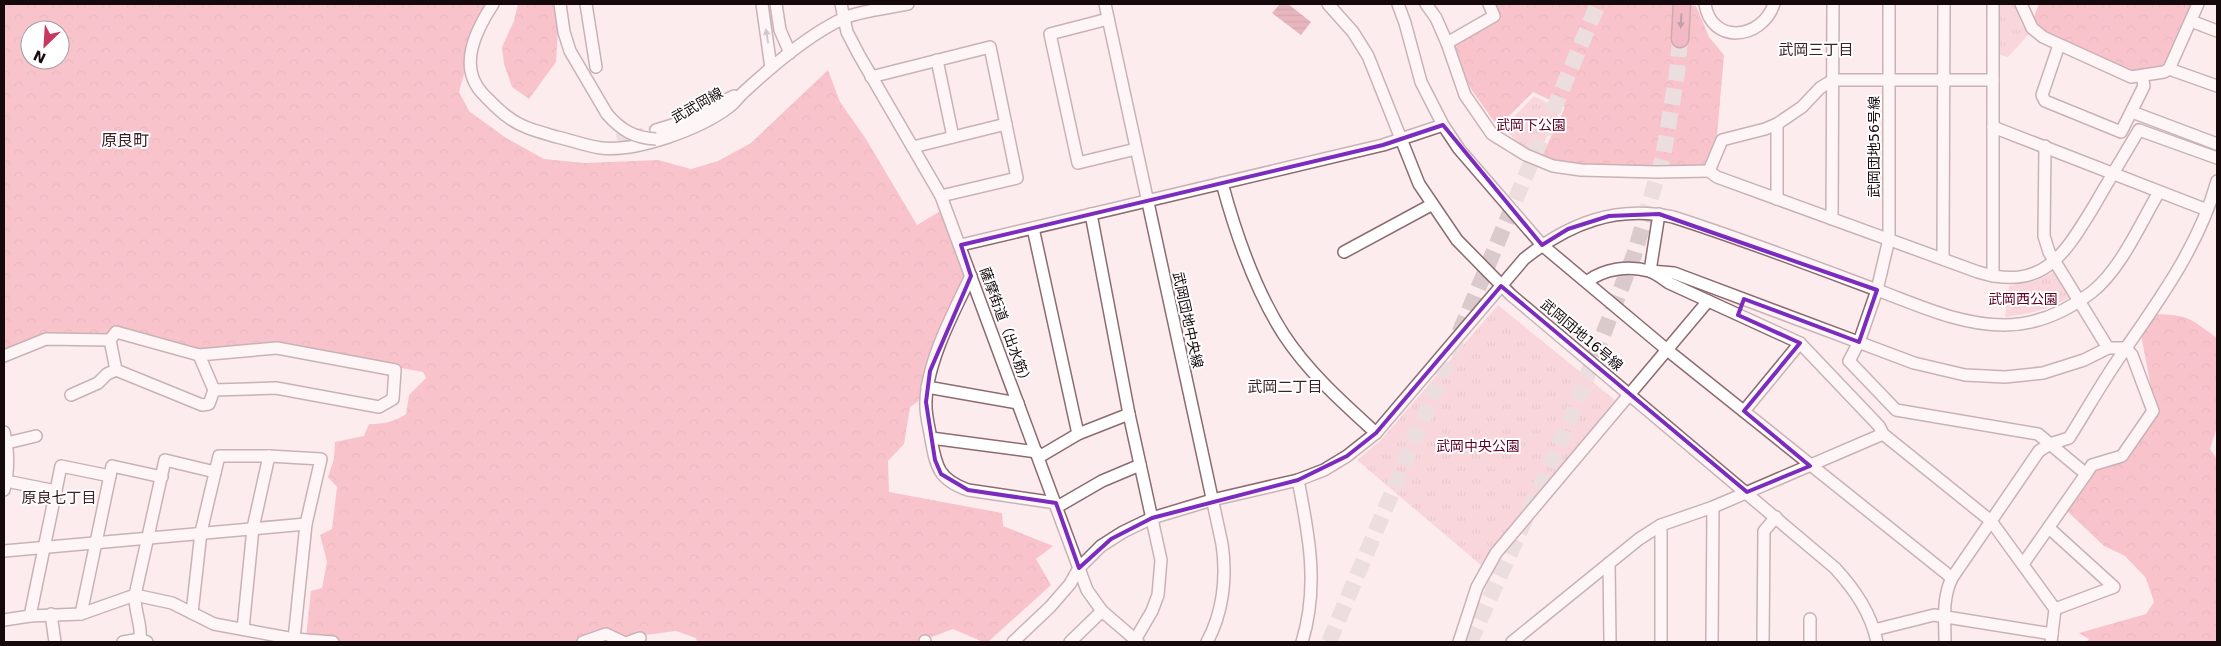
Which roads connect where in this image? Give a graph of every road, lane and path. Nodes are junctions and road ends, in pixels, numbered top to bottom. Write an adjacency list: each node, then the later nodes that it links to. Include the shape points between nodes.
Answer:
1 (493, 4): 50 (street, via 472,44 472,75 479,89 506,117 519,124)
2 (560, 4): 46 (street, 武武岡線, bridge, via 570,51 607,114 634,136)
3 (586, 4): 31 (street)
4 (762, 4): 32 (street, one-way to 4)
5 (776, 4): 29 (street, via 780,30)
6 (841, 4): 22 (street, 薩摩街道（出水筋）)
7 (908, 4): 22 (street)
8 (1105, 4): 23 (street, 武岡団地中央線)
9 (1398, 4): 44 (street, via 1421,82)
10 (1426, 4): 27 (street)
11 (1489, 4): 27 (street, via 1494,16)
12 (1682, 4): 26 (highway, one-way to 26)
13 (1705, 4): 14 (street, via 1718,26 1732,33 1747,33 1767,19)
14 (1774, 4)
15 (1833, 4): 36 (street)
16 (1890, 4): 38 (street, 武岡団地56号線)
17 (1944, 4): 39 (street)
18 (1993, 4): 37 (street)
19 (2021, 4): 28 (street, via 2032,28)
20 (2198, 4): 24 (street)
21 (1335, 6): 49 (street, 武岡団地16号線, via 1368,56)
22 (843, 18): 29 (street, 武武岡線); 35 (street, 薩摩街道（出水筋）)
23 (1108, 19): 54 (street, 武岡団地中央線); 54 (street, via 1050,34 1078,163)
24 (2191, 21): 25 (street); 33 (street)
25 (2217, 31)
26 (1680, 39)
27 (1447, 43): 56 (street, via 1465,95 1492,134 1526,155 1553,166 1581,170)
28 (2059, 45): 34 (street, via 2131,77); 41 (street, via 2042,95 2045,101 2121,132)
29 (790, 53): 32 (street, 武武岡線)
30 (937, 60): 35 (street); 42 (street, via 990,47); 47 (street)
31 (596, 67)
32 (771, 68): 46 (street, 武武岡線, via 730,106 693,128 678,135)
33 (2170, 68): 34 (street); 40 (street)
34 (2142, 76): 41 (street, via 2144,86)
35 (871, 77): 53 (street, 薩摩街道（出水筋）)
36 (1833, 80): 38 (street); 43 (street); 68 (street)
37 (1993, 80): 39 (street); 45 (street)
38 (1889, 81): 39 (street); 70 (street, 武岡団地56号線)
39 (1943, 81): 74 (street)
40 (2217, 86)
41 (2132, 112): 51 (street)
42 (1006, 124): 47 (street); 61 (street, via 1017,178)
43 (1777, 124): 56 (street, via 1722,140); 62 (street)
44 (1443, 125): 49 (street); 71 (street, via 1459,149)
45 (1993, 127): 52 (street); 78 (street)
46 (656, 135): 50 (street, via 636,146 602,148)
47 (953, 137): 53 (street)
48 (618, 139): 50 (street)
49 (1400, 140): 59 (street); 64 (street, 武岡団地16号線)
50 (583, 144)
51 (2217, 144)
52 (2044, 146): 57 (street); 75 (street, via 2044,236)
53 (913, 147): 61 (street, 薩摩街道（出水筋）)
54 (1136, 149): 63 (street, 武岡団地中央線)
55 (2217, 158): 57 (street, via 2139,130)
56 (1709, 171): 62 (street, via 1717,177)
57 (2114, 173): 60 (street); 75 (street, via 2070,245)
58 (2217, 181): 65 (street)
59 (1222, 184): 63 (street); 100 (street, via 1247,259 1284,336 1326,387)
60 (2159, 192): 65 (street); 82 (street, via 2112,272)
61 (941, 196): 72 (street, 薩摩街道（出水筋）)
62 (1777, 199): 68 (street)
63 (1147, 201): 66 (street); 119 (street, 武岡団地中央線)
64 (1432, 205): 73 (street); 80 (street, 武岡団地16号線, via 1457,240)
65 (2207, 210): 88 (street, via 2170,284)
66 (1091, 214): 69 (street); 99 (street)
67 (1659, 214): 71 (street, via 1609,216 1568,229); 76 (street); 81 (street)
68 (1832, 218): 70 (street)
69 (1033, 228): 72 (street); 101 (street)
70 (1889, 239): 74 (street); 81 (street, 武岡団地56号線)
71 (1542, 244): 79 (street); 80 (street)
72 (961, 245): 77 (street, 薩摩街道（出水筋）)
73 (1344, 252)
74 (1942, 259): 78 (street)
75 (2054, 262): 78 (street, via 2023,276); 82 (street)
76 (1650, 271): 79 (street, via 1624,268 1596,275); 83 (street); 85 (street, via 1674,273)
77 (971, 276): 93 (street, via 930,371); 97 (street, 薩摩街道（出水筋）)
78 (1993, 276)
79 (1588, 282): 89 (street)
80 (1501, 286): 95 (street, 武岡団地16号線); 100 (street)
81 (1877, 290): 82 (street, via 1954,318 1991,324 2039,320); 85 (street, 武岡団地56号線)
82 (2079, 300): 87 (street)
83 (1708, 301): 86 (street); 89 (street)
84 (110, 340): 90 (street, via 116,332); 91 (street, via 46,339); 92 (street)
85 (1859, 342): 87 (street, via 1932,368 1982,377 2043,373 2084,360); 106 (street, 武岡団地56号線, via 1849,361 1896,410 2038,434)
86 (1800, 343): 98 (street); 102 (street)
87 (2108, 348): 88 (street)
88 (2126, 348): 106 (street, via 2069,438); 112 (street, via 2132,355 2154,412 2122,456 2092,465)
89 (1666, 349): 95 (street); 98 (street)
90 (199, 355): 94 (street); 94 (street, via 277,348 395,370 393,399 379,407 276,388)
91 (4, 356)
92 (116, 370): 94 (street, via 202,405 209,404); 96 (street, via 98,383)
93 (927, 387): 97 (street); 105 (street)
94 (214, 390)
95 (1629, 394): 118 (street, 武岡団地16号線); 163 (street, via 1496,553 1478,587)
96 (71, 395)
97 (1018, 403): 107 (street, 薩摩街道（出水筋）)
98 (1744, 411): 110 (street)
99 (1129, 414): 101 (street); 109 (street)
100 (1376, 433): 115 (street, via 1324,470)
101 (1078, 434): 107 (street)
102 (1883, 434): 110 (street); 124 (street)
103 (36, 436): 104 (street)
104 (5, 438): 116 (street, via 8,466)
105 (931, 438): 107 (street); 120 (street, via 935,460 948,482 968,490)
106 (2050, 444): 112 (street); 124 (street, via 2039,451)
107 (1038, 455): 120 (street, 薩摩街道（出水筋）)
108 (269, 456): 111 (street, via 219,456); 125 (street, via 321,459); 127 (street)
109 (1140, 465): 120 (street); 123 (street)
110 (1810, 466): 118 (street); 137 (street)
111 (215, 472): 114 (street, via 165,460); 129 (street)
112 (2086, 474): 128 (street)
113 (110, 476): 114 (street, via 112,466); 117 (street, via 61,466); 131 (street)
114 (162, 477): 130 (street)
115 (1298, 480): 119 (street); 162 (street, via 1310,536 1312,573 1312,596)
116 (5, 486): 117 (street)
117 (56, 491): 132 (street)
118 (1747, 492): 121 (street); 122 (street, 武岡団地16号線)
119 (1212, 500): 123 (street); 161 (street, 武岡団地中央線, via 1224,568 1219,614)
120 (1056, 505): 136 (street, 薩摩街道（出水筋）)
121 (1713, 507): 126 (street); 167 (street)
122 (1776, 517): 149 (street, 武岡団地16号線, via 1851,585); 168 (street, via 1764,531)
123 (1152, 518): 136 (street, via 1111,539); 153 (street, via 1161,560 1161,578 1152,611)
124 (1991, 521): 135 (street); 137 (street)
125 (306, 524): 127 (street); 150 (street)
126 (1661, 525): 134 (street); 166 (street)
127 (253, 528): 129 (street); 148 (street)
128 (2050, 528): 135 (street); 139 (street, via 2114,587)
129 (201, 532): 130 (street); 141 (street)
130 (148, 538): 131 (street); 138 (street)
131 (96, 542): 132 (street); 143 (street)
132 (43, 547): 133 (street); 144 (street)
133 (4, 551)
134 (1609, 563): 164 (street); 165 (street)
135 (2023, 564): 139 (street)
136 (1079, 568): 140 (street, 薩摩街道（出水筋）, via 1087,590); 159 (street, via 1050,607)
137 (1952, 578): 145 (street, via 1944,604)
138 (135, 595): 141 (street, via 172,603); 143 (street); 152 (street, via 134,604)
139 (2055, 609): 151 (street)
140 (1102, 611): 153 (street, 薩摩街道（出水筋）); 160 (street)
141 (192, 613): 148 (street, via 214,624)
142 (51, 614): 143 (street); 144 (street); 154 (street)
143 (81, 614)
144 (30, 616): 147 (street)
145 (1945, 617): 149 (street, via 1934,615); 151 (street); 171 (street)
146 (1810, 619): 169 (street)
147 (4, 620)
148 (243, 629): 150 (street)
149 (1874, 630): 170 (street, 武岡団地16号線)
150 (294, 638): 156 (street)
151 (2051, 638)
152 (144, 641): 155 (street)
153 (1136, 641)
154 (55, 642)
155 (123, 642)
156 (332, 642)
157 (583, 642): 158 (street, via 606,634)
158 (623, 642)
159 (1013, 642)
160 (1070, 642)
161 (1207, 642)
162 (1302, 642)
163 (1459, 642)
164 (1512, 642)
165 (1610, 642)
166 (1661, 642)
167 (1712, 642)
168 (1764, 642)
169 (1810, 642)
170 (1877, 642)
171 (1946, 642)

